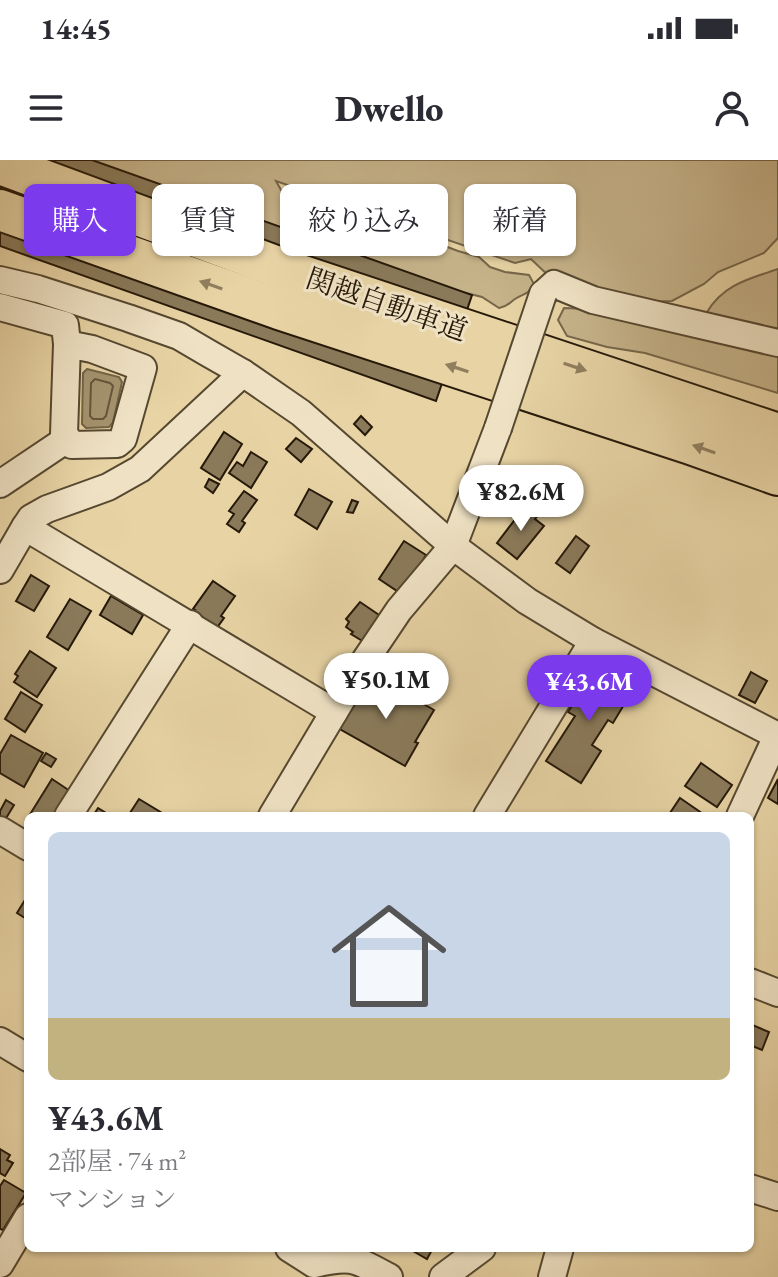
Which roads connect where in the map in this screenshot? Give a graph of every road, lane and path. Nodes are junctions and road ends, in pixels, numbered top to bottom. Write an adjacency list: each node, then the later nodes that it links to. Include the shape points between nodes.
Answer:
1 (0, 164): 8 (highway, 関越自動車道, one-way to 8, via 309,278)
2 (0, 210): 10 (highway, 関越自動車道, one-way to 2)
3 (0, 280): 7 (street, via 179,336)
4 (0, 307): 6 (street, via 65,325)
5 (778, 343): 13 (street, bridge, via 593,300 554,284 543,294)
6 (67, 344): 9 (street); 9 (street, via 143,368 123,439 117,444 72,445)
7 (243, 373): 12 (street, via 140,469 47,509); 13 (street, via 301,413)
8 (778, 434)
9 (67, 439): 11 (street)
10 (778, 475)
11 (0, 484)
12 (25, 527): 14 (street); 15 (street)
13 (453, 546): 16 (street); 17 (street, via 399,610)
14 (0, 570)
15 (190, 624): 17 (street); 19 (street)
16 (593, 641): 18 (street); 21 (street)
17 (334, 712): 20 (street)
18 (778, 736): 22 (street)
19 (71, 812)
20 (274, 812)
21 (489, 812)
22 (742, 812)
23 (0, 830): 24 (street)
24 (24, 845)
25 (754, 984): 26 (street)
26 (778, 993)
27 (0, 1041): 28 (street)
28 (24, 1056)
29 (754, 1189): 30 (street)
30 (778, 1197)
31 (24, 1223): 35 (street)
32 (293, 1252): 36 (street)
33 (477, 1252): 38 (street)
34 (559, 1252): 39 (street)
35 (2, 1255)
36 (311, 1271): 37 (street, via 351,1258)
37 (389, 1277)
38 (443, 1277)
39 (552, 1277)

